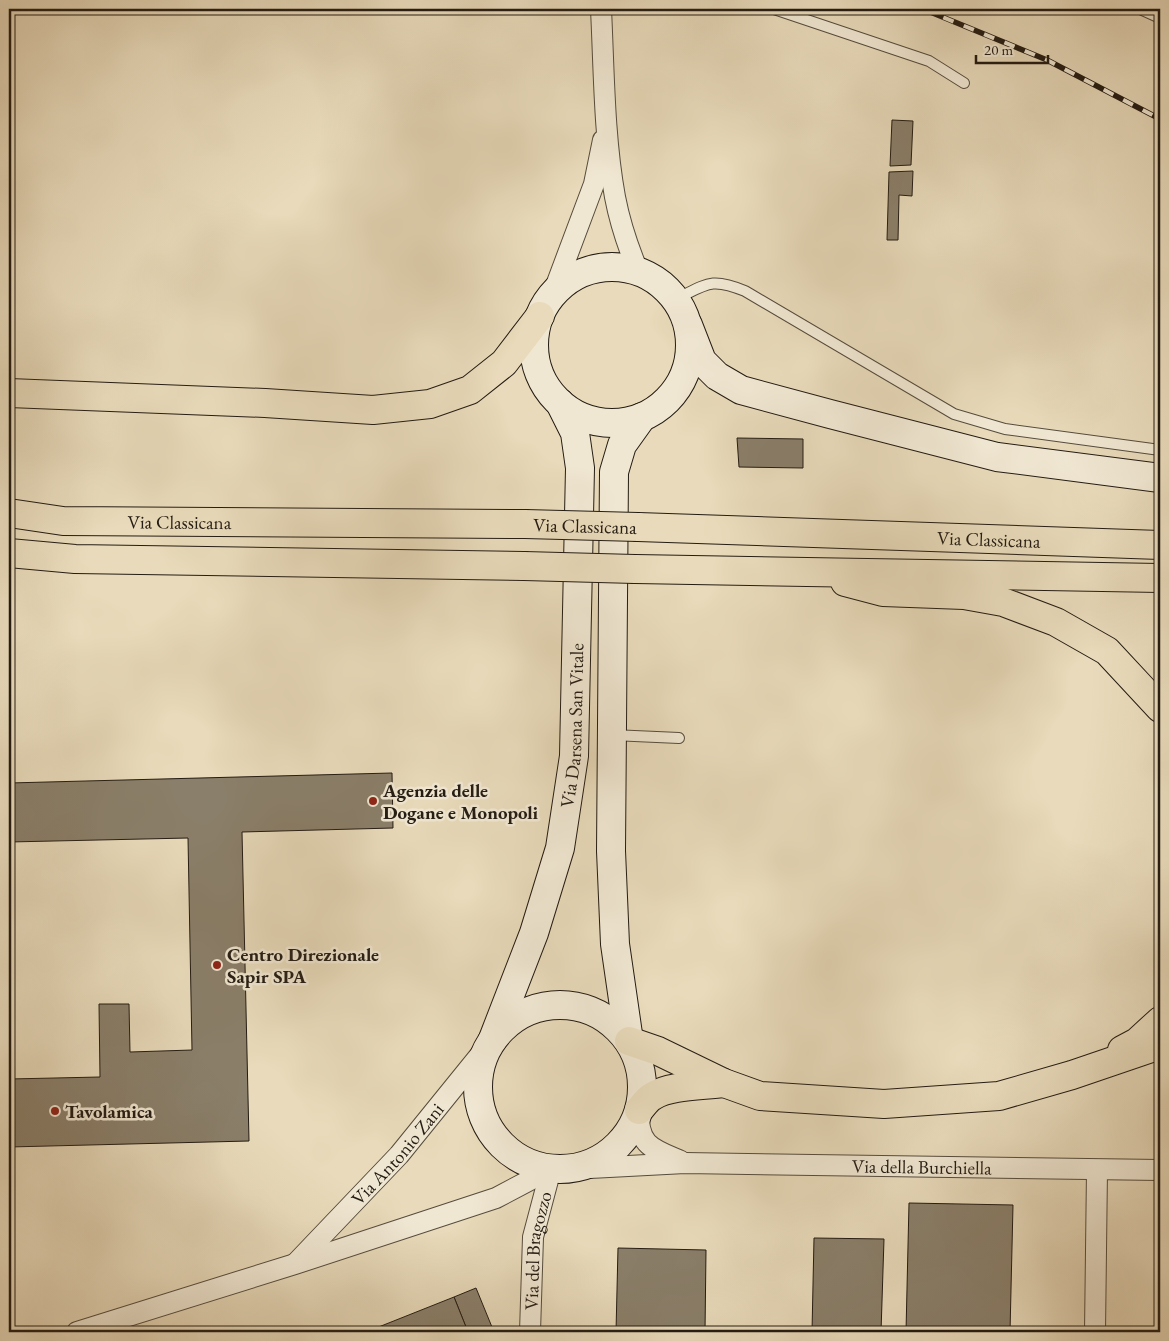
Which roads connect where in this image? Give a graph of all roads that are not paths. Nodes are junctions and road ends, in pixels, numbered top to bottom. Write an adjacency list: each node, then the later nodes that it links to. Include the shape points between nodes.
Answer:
1 (601, 9): 6 (street, Via Darsena San Vitale)
2 (774, 9): 5 (lane, via 930,61)
3 (1140, 9): 4 (lane)
4 (1160, 18)
5 (964, 83)
6 (607, 124): 7 (street, Via Darsena San Vitale, via 615,196 625,238); 9 (street, Via Darsena San Vitale, via 594,184)
7 (638, 271): 8 (street, Via Darsena San Vitale, via 659,282); 9 (street, Via Darsena San Vitale, via 614,267 590,270 569,280)
8 (676, 299): 10 (street, Via Darsena San Vitale); 14 (lane, via 709,283 727,283 746,291 954,414 1006,429)
9 (546, 306): 11 (highway, via 504,364 470,390 430,404 373,410); 12 (street, Via Darsena San Vitale, via 534,340 536,363 545,385)
10 (688, 324): 13 (street, Via Darsena San Vitale, via 690,350 685,374 664,405); 15 (street, via 702,361 717,376 741,390 997,457)
11 (9, 393)
12 (560, 403): 13 (street, Via Darsena San Vitale, via 578,416 599,422 621,423); 25 (street, Via Darsena San Vitale, via 575,433 580,468 574,756 560,848 534,933)
13 (642, 417): 22 (street, Via Darsena San Vitale, via 622,445 614,472)
14 (1160, 450)
15 (1160, 478)
16 (9, 513): 17 (highway, Via Classicana, bridge, via 63,521 525,524)
17 (1160, 545)
18 (9, 553): 19 (highway, Via Classicana, bridge, via 75,559)
19 (802, 571): 20 (highway, Via Classicana); 21 (highway, via 882,592 964,595 1003,602 1038,615 1107,651)
20 (1160, 578)
21 (1160, 708)
22 (612, 735): 23 (lane); 26 (street, Via Darsena San Vitale, via 611,851 615,944)
23 (679, 738)
24 (1160, 1021): 28 (highway, via 1137,1042)
25 (493, 1038): 26 (street, via 512,1020 536,1008 562,1004 588,1009 611,1022); 32 (street, via 482,1060 478,1085 480,1109 490,1132 507,1150 528,1163); 35 (street, Via Antonio Zani, via 398,1155)
26 (629, 1042): 29 (highway, via 658,1051); 30 (street, via 639,1063 642,1087)
27 (1160, 1046): 28 (highway)
28 (1072, 1075): 29 (highway, via 1000,1096 884,1104 760,1096)
29 (724, 1084): 30 (highway, via 659,1093 651,1096)
30 (639, 1110): 31 (street, Via della Burchiella, via 638,1126 651,1148); 32 (street, via 629,1132 614,1150 594,1162)
31 (685, 1163): 32 (street, Via della Burchiella); 33 (street, Via della Burchiella)
32 (561, 1169): 35 (street, Via Antonio Zani, via 496,1198); 37 (street, Via del Bragozzo, via 534,1237)
33 (1098, 1170): 34 (street, Via della Burchiella); 38 (street)
34 (1160, 1170)
35 (295, 1264): 36 (street, Via Antonio Zani)
36 (77, 1332)
37 (530, 1332)
38 (1095, 1332)

